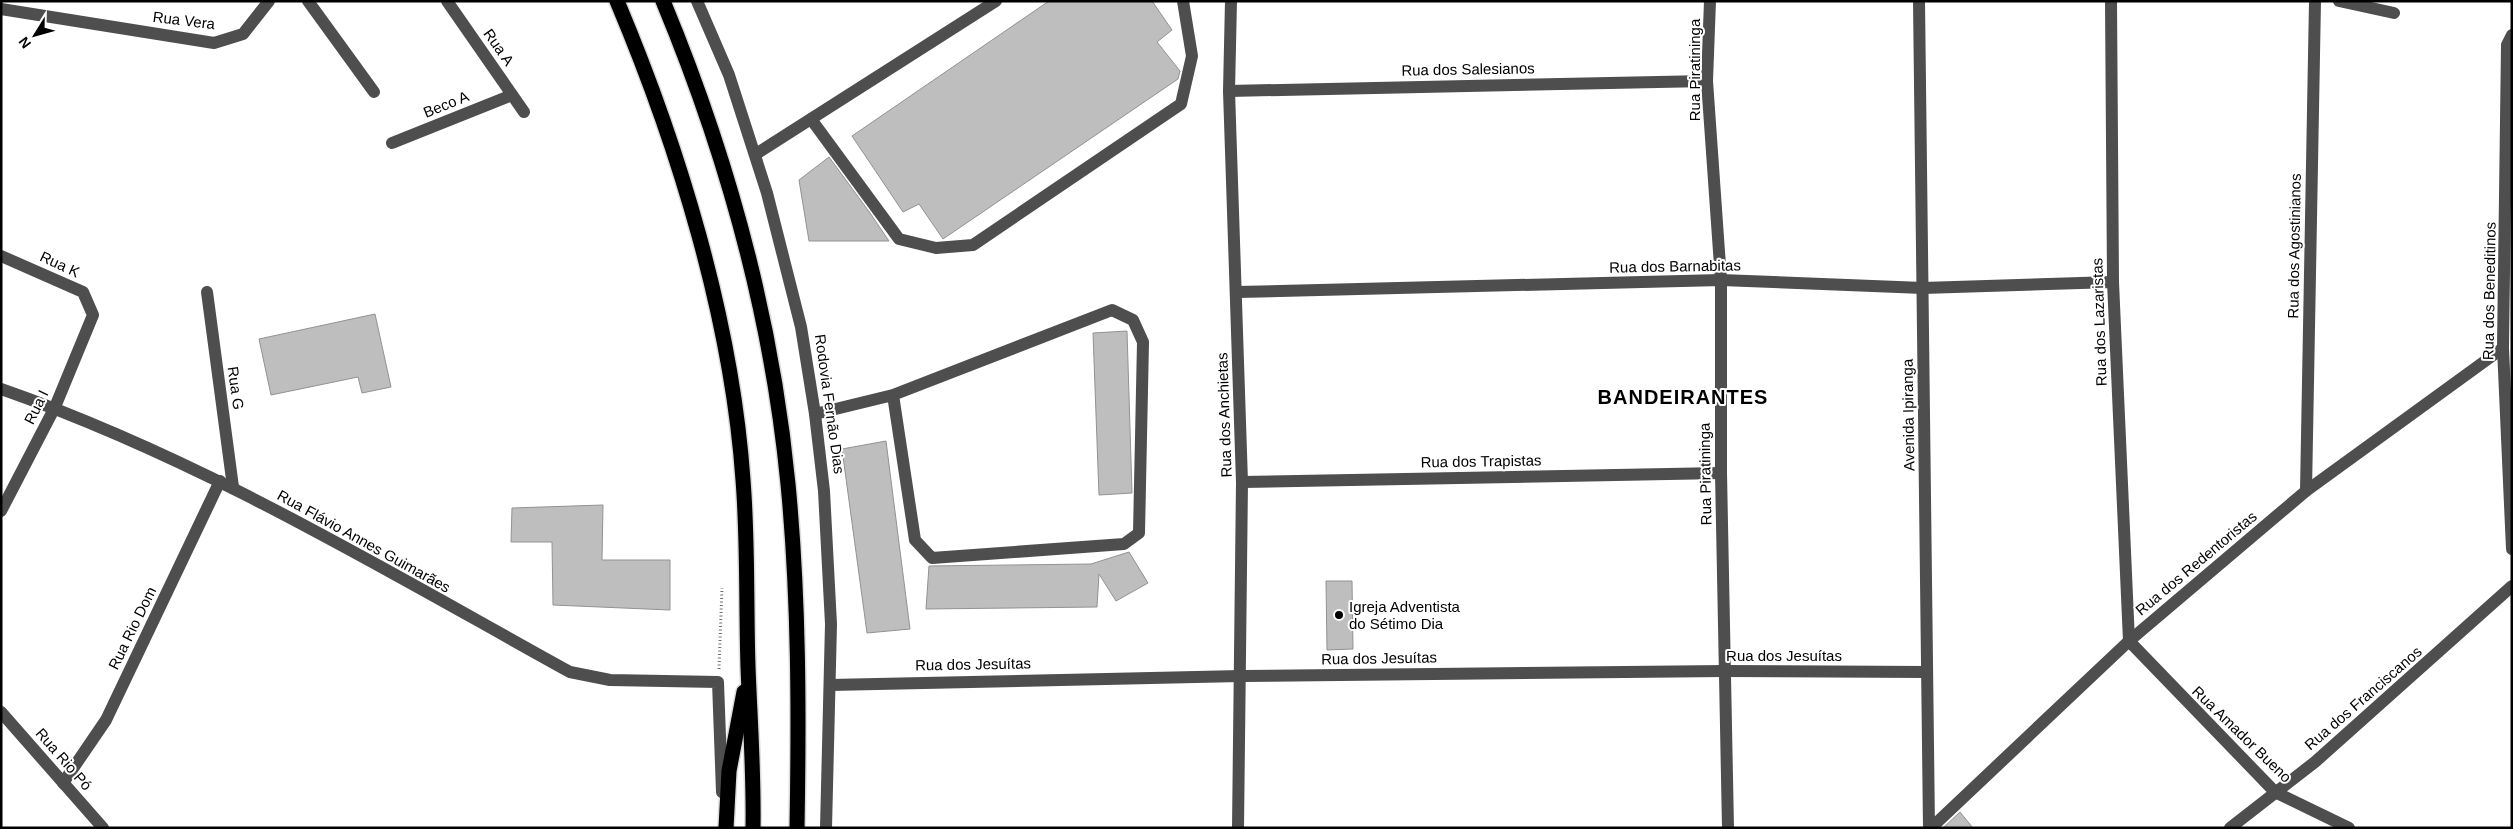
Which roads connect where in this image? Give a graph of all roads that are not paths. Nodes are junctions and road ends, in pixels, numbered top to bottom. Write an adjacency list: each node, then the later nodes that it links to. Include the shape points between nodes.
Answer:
1 (32, 1): 18 (street)
2 (269, 1): 18 (street, Rua Vera, via 243,34 214,43)
3 (308, 1): 23 (street)
4 (448, 1): 24 (street, Rua A)
5 (617, 1): 50 (highway, via 644,66 677,162 710,279 731,383 743,479)
6 (663, 1): 61 (highway, via 718,150 751,268 774,377 794,557)
7 (697, 1): 28 (street, Rodovia Fernão Dias, via 729,75)
8 (996, 1): 26 (street)
9 (1183, 1): 26 (street, via 1192,56 1181,104 973,245 936,248 899,239)
10 (1231, 1): 22 (street, Rua dos Anchietas)
11 (1710, 1): 21 (street, Rua Piratininga)
12 (1919, 1): 32 (street, Avenida Ipiranga)
13 (2111, 1): 31 (street, Rua dos Lazaristas)
14 (2315, 1): 45 (street, Rua dos Agostinianos)
15 (2339, 1): 16 (street)
16 (2381, 5): 19 (street)
17 (1, 9): 18 (street, Rua Vera)
18 (24, 12)
19 (2394, 13)
20 (2510, 41): 36 (street, Rua dos Beneditinos)
21 (1708, 81): 22 (street, Rua dos Salesianos); 30 (street, Rua Piratininga)
22 (1229, 91): 34 (street, Rua dos Anchietas)
23 (374, 92)
24 (512, 94): 25 (street, Rua A); 27 (street, Beco A)
25 (524, 112)
26 (810, 119): 28 (street)
27 (392, 144)
28 (756, 154): 40 (street, Rodovia Fernão Dias, via 800,327)
29 (1, 256): 35 (street, Rua K, via 83,292)
30 (1721, 280): 32 (street, Rua dos Barnabitas); 34 (street, Rua dos Barnabitas); 41 (street, Rua Piratininga)
31 (2113, 282): 32 (street, Rua dos Barnabitas); 49 (street, Rua dos Lazaristas)
32 (1923, 288): 52 (street, Avenida Ipiranga)
33 (207, 292): 44 (street, Rua G)
34 (1237, 292): 43 (street, Rua dos Anchietas)
35 (93, 314): 39 (street, Rua I)
36 (2503, 348): 45 (street, Rua dos Redentoristas); 47 (street, Rua dos Beneditinos)
37 (1, 388): 39 (street, Rua Flávio Annes Guimarães)
38 (893, 395): 38 (street, via 1112,310 1133,320 1143,342 1139,533 1124,544 932,558 915,540); 40 (street)
39 (55, 408): 42 (street, Rua Flávio Annes Guimarães); 46 (street, Rua I)
40 (815, 414): 54 (street, Rodovia Fernão Dias, via 824,491 831,624)
41 (1721, 473): 43 (street, Rua dos Trapistas); 51 (street, Rua Piratininga)
42 (220, 480): 44 (street, Rua Flávio Annes Guimarães); 56 (street, Rua Rio Dom, via 106,720)
43 (1242, 482): 53 (street, Rua dos Anchietas)
44 (233, 487): 59 (street, Rua Flávio Annes Guimarães, via 570,672 610,680 718,682)
45 (2306, 491): 49 (street, Rua dos Redentoristas)
46 (1, 511)
47 (2512, 549)
48 (2512, 586): 57 (street, Rua dos Franciscanos, via 2322,755)
49 (2129, 641): 57 (street, Rua Amador Bueno); 65 (street, Rua dos Redentoristas)
50 (748, 668): 59 (highway, via 729,771); 60 (highway, via 754,768)
51 (1725, 671): 52 (street, Rua dos Jesuítas); 53 (street, Rua dos Jesuítas); 64 (street, Rua Piratininga)
52 (1927, 672): 65 (street, Avenida Ipiranga)
53 (1241, 676): 54 (street, Rua dos Jesuítas); 63 (street, Rua dos Anchietas)
54 (830, 685): 62 (street, Rodovia Fernão Dias)
55 (1, 712): 56 (street, Rua Rio Pó)
56 (63, 783): 58 (street, Rua Rio Pó)
57 (2275, 792): 66 (street, Rua dos Franciscanos); 67 (street, Rua Amador Bueno)
58 (103, 828)
59 (724, 828)
60 (753, 828)
61 (796, 828)
62 (826, 828)
63 (1238, 828)
64 (1728, 828)
65 (1930, 828)
66 (2230, 828)
67 (2348, 828)

